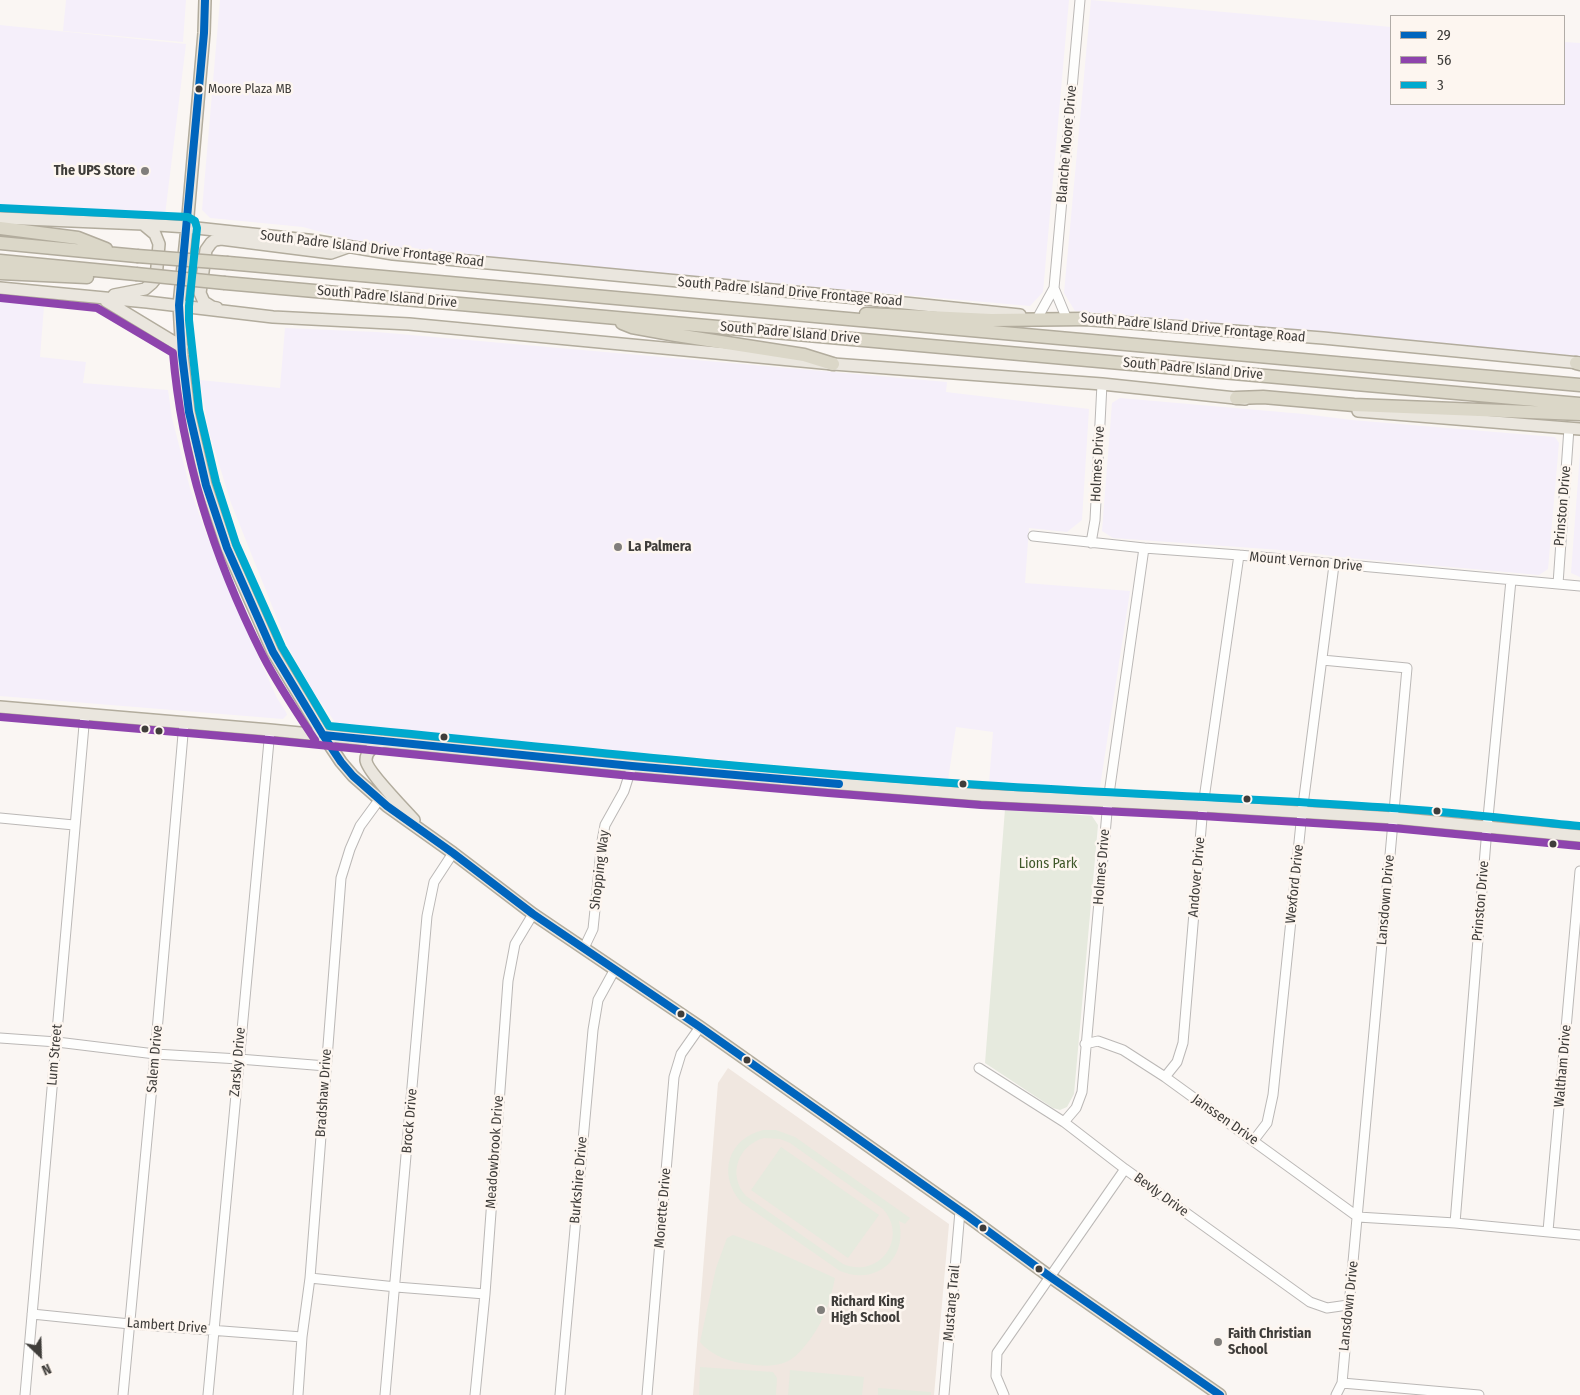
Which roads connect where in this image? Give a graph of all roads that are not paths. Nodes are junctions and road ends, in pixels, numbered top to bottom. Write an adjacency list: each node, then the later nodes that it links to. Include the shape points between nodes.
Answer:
1 (205, 0): 5 (main road)
2 (1080, 0): 14 (street, Blanche Moore Drive)
3 (0, 218): 4 (main road, South Padre Island Drive Frontage Road)
4 (142, 224): 5 (main road, South Padre Island Drive Frontage Road); 15 (main road, via 155,234 159,244 156,278 145,289)
5 (188, 227): 8 (main road, South Padre Island Drive Frontage Road); 16 (main road)
6 (0, 228): 9 (highway, via 78,238)
7 (0, 243): 9 (highway, South Padre Island Drive)
8 (350, 247): 18 (main road, via 331,253 221,239 210,243 206,250 200,293 204,302 212,307 267,313); 20 (main road, South Padre Island Drive Frontage Road, via 403,255)
9 (117, 254): 17 (highway, South Padre Island Drive, bridge)
10 (0, 262): 12 (highway, South Padre Island Drive)
11 (0, 273): 12 (highway, via 110,278)
12 (136, 274): 19 (highway, South Padre Island Drive, bridge)
13 (0, 288): 15 (main road)
14 (1054, 288): 20 (street, Blanche Moore Drive); 21 (street, Blanche Moore Drive)
15 (100, 298): 16 (main road); 23 (main road)
16 (179, 305): 18 (main road); 23 (main road)
17 (806, 316): 22 (highway, via 848,313 991,320); 27 (highway, South Padre Island Drive)
18 (273, 317): 25 (main road, via 409,324)
19 (608, 317): 25 (highway, via 632,327 804,355); 29 (highway, South Padre Island Drive)
20 (1038, 317): 21 (main road, South Padre Island Drive Frontage Road)
21 (1066, 318): 22 (main road, South Padre Island Drive Frontage Road)
22 (1086, 319): 24 (main road, South Padre Island Drive Frontage Road)
23 (182, 347): 45 (main road, via 195,439 227,548 273,652)
24 (1579, 363)
25 (833, 364): 26 (main road)
26 (1102, 384): 28 (main road); 33 (street, Holmes Drive)
27 (1580, 385)
28 (1236, 398): 30 (highway); 31 (main road)
29 (1580, 404)
30 (1580, 414)
31 (1575, 428): 38 (street, Prinston Drive)
32 (1033, 536): 33 (street, Mount Vernon Drive)
33 (1090, 543): 34 (street, Mount Vernon Drive)
34 (1144, 548): 35 (street, Mount Vernon Drive); 49 (street, Holmes Drive)
35 (1239, 555): 36 (street, Mount Vernon Drive); 50 (street, Andover Drive)
36 (1334, 565): 37 (street, Mount Vernon Drive); 40 (street, Wexford Drive)
37 (1511, 580): 38 (street, Mount Vernon Drive); 55 (street, Prinston Drive)
38 (1558, 584): 39 (street, Mount Vernon Drive)
39 (1580, 586)
40 (1322, 660): 51 (street, Wexford Drive); 53 (street, Lansdown Drive, via 1407,668)
41 (0, 706): 42 (main road)
42 (85, 714): 43 (main road); 54 (street, Lum Street)
43 (184, 723): 44 (main road); 67 (street, Salem Drive)
44 (270, 730): 45 (main road); 68 (street, Zarsky Drive)
45 (323, 736): 46 (main road); 48 (main road, via 341,762)
46 (383, 741): 47 (main road); 56 (main road, via 367,753 366,764)
47 (632, 766): 49 (main road, via 981,795); 61 (street, Shopping Way, via 624,791 605,825 594,929)
48 (379, 800): 56 (main road); 69 (street, Bradshaw Drive, via 360,826 341,878)
49 (1108, 801): 50 (main road); 66 (street, Holmes Drive)
50 (1203, 806): 51 (main road); 71 (street, Andover Drive, via 1183,1043 1177,1062)
51 (1302, 812): 53 (main road); 73 (street, Wexford Drive, via 1273,1095 1267,1123)
52 (0, 818): 54 (street)
53 (1394, 818): 55 (main road); 76 (street, Lansdown Drive)
54 (74, 825): 65 (street, Lum Street)
55 (1487, 828): 57 (main road); 77 (street, Prinston Drive)
56 (426, 833): 58 (main road)
57 (1580, 836)
58 (454, 853): 60 (main road); 82 (street, Brock Drive, via 434,882 427,916)
59 (1580, 871): 78 (street, Waltham Drive)
60 (534, 914): 61 (main road); 83 (street, Meadowbrook Drive, via 515,944 508,981)
61 (584, 948): 62 (main road)
62 (616, 969): 63 (main road); 96 (street, Burkshire Drive, via 598,1000 593,1030)
63 (700, 1027): 75 (main road); 97 (street, Monette Drive, via 681,1054 674,1077)
64 (0, 1038): 65 (street)
65 (57, 1042): 67 (street); 85 (street, Lum Street)
66 (1085, 1044): 71 (street, Janssen Drive, via 1098,1041 1116,1048); 72 (street, Holmes Drive, via 1082,1092 1076,1108)
67 (155, 1054): 68 (street); 86 (street, Salem Drive)
68 (239, 1059): 69 (street); 87 (street, Zarsky Drive)
69 (326, 1066): 81 (street, Bradshaw Drive)
70 (979, 1068): 72 (street, Bevly Drive)
71 (1165, 1077): 73 (street, Janssen Drive)
72 (1064, 1122): 74 (street, Bevly Drive)
73 (1254, 1140): 76 (street, Janssen Drive)
74 (1125, 1170): 80 (street); 84 (street, Bevly Drive, via 1310,1302 1326,1308)
75 (960, 1211): 80 (main road); 98 (street, Mustang Trail)
76 (1358, 1217): 77 (street); 84 (street, Lansdown Drive)
77 (1455, 1223): 78 (street)
78 (1548, 1231): 79 (street)
79 (1580, 1234)
80 (1049, 1276): 99 (street, via 997,1352 996,1376); 100 (main road)
81 (310, 1278): 82 (street); 88 (street, Bradshaw Drive)
82 (396, 1287): 83 (street); 94 (street, Brock Drive)
83 (485, 1294): 95 (street, Meadowbrook Drive)
84 (1348, 1305): 89 (street, Lansdown Drive)
85 (32, 1314): 86 (street, Lambert Drive); 90 (street, Lum Street)
86 (130, 1324): 87 (street, Lambert Drive); 91 (street, Salem Drive)
87 (214, 1329): 88 (street, Lambert Drive); 92 (street, Zarsky Drive)
88 (302, 1336): 93 (street, Bradshaw Drive)
89 (1342, 1383): 101 (street, Lansdown Drive); 102 (street)
90 (25, 1395)
91 (123, 1395)
92 (208, 1395)
93 (298, 1395)
94 (385, 1395)
95 (475, 1395)
96 (560, 1395)
97 (648, 1395)
98 (944, 1395)
99 (1004, 1395)
100 (1220, 1395)
101 (1336, 1395)
102 (1479, 1395)

